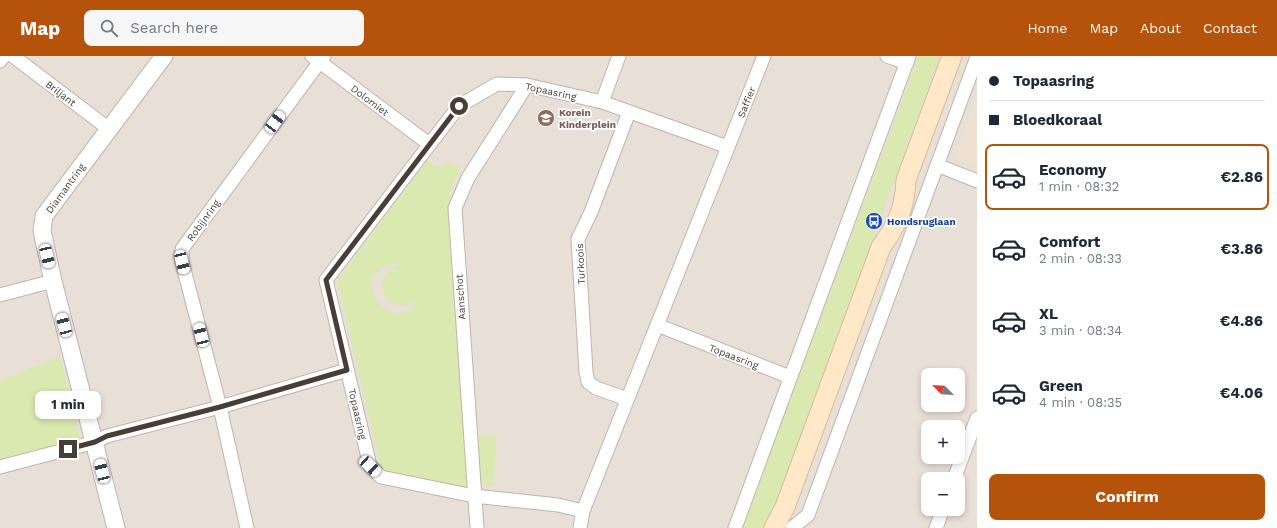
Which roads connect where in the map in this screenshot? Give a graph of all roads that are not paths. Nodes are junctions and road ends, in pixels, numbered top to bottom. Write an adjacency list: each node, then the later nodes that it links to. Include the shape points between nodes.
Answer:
1 (4, 56): 11 (street)
2 (13, 56): 15 (street, Briljant)
3 (164, 56): 15 (street, Diamantring)
4 (619, 56): 13 (street)
5 (764, 56): 17 (street, Saffier)
6 (887, 56): 10 (street)
7 (952, 56): 32 (main road, via 906,180 895,193 882,226 881,247)
8 (977, 56): 18 (street)
9 (318, 58): 16 (street, Dolomiet); 26 (street, Robijnring, via 182,249 182,262)
10 (908, 60): 24 (street)
11 (0, 61)
12 (527, 85): 13 (street, Topaasring); 16 (street, Topaasring, via 497,84 459,106); 31 (street, Aanschot, via 468,178 455,208)
13 (602, 102): 14 (street, Topaasring)
14 (629, 112): 17 (street, Topaasring); 25 (street, Turkoois, via 592,212 578,239 588,382 596,388)
15 (109, 129): 20 (street, Diamantring, via 44,216 42,231)
16 (429, 144): 23 (street, Topaasring, via 326,280)
17 (728, 147): 22 (street)
18 (937, 165): 19 (street); 42 (street, via 808,515)
19 (977, 181)
20 (53, 281): 21 (street); 28 (street, Diamantring)
21 (0, 295)
22 (657, 325): 24 (street, Topaasring); 25 (street)
23 (347, 370): 26 (street); 31 (street, Topaasring, via 370,466 381,477)
24 (790, 377): 39 (street)
25 (627, 399): 33 (street)
26 (220, 407): 28 (street, via 107,436); 36 (street, Robijnring)
27 (977, 418): 30 (street)
28 (95, 442): 29 (street); 35 (street, Diamantring)
29 (0, 467)
30 (957, 472)
31 (474, 496): 33 (street, Topaasring, via 558,505); 37 (street, Aanschot)
32 (785, 506): 40 (main road); 41 (main road)
33 (583, 511): 38 (street)
34 (940, 516): 43 (street)
35 (116, 528)
36 (247, 528)
37 (477, 528)
38 (580, 528)
39 (735, 528)
40 (774, 528)
41 (780, 528)
42 (792, 528)
43 (936, 528)

